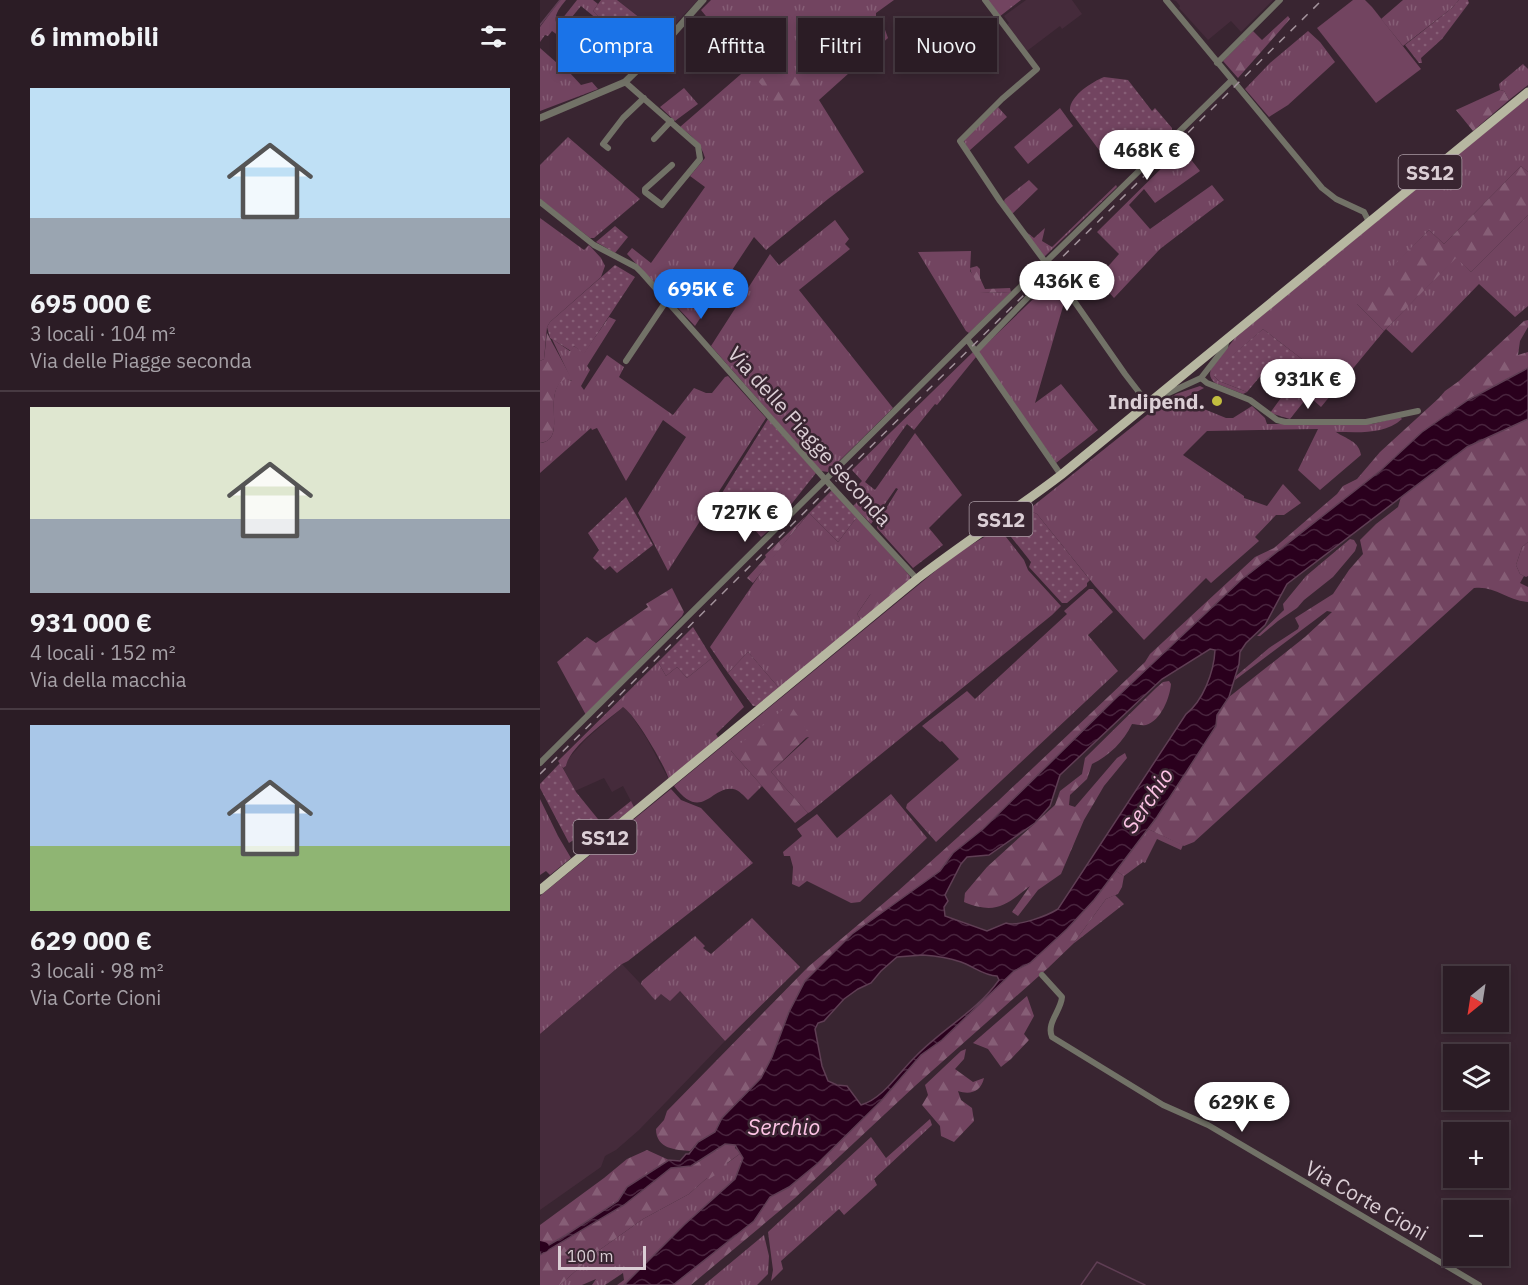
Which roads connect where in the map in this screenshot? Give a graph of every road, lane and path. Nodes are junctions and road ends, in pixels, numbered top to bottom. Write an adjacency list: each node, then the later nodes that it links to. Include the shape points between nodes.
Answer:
1 (703, 0): 7 (street)
2 (985, 0): 17 (street, via 1037,69 960,141)
3 (1166, 0): 5 (street)
4 (1280, 0): 5 (street)
5 (1217, 63): 6 (street)
6 (1232, 80): 16 (street, via 1322,188 1364,212); 17 (street)
7 (625, 82): 9 (street); 10 (street)
8 (1528, 92): 16 (main road, SS12)
9 (644, 98): 11 (street); 13 (street, via 603,144)
10 (540, 118)
11 (670, 121): 12 (street); 14 (street, via 698,146 700,157 662,205 645,189)
12 (654, 139)
13 (608, 148)
14 (672, 165)
15 (540, 202): 18 (street, Via delle Piagge seconda, via 594,245 636,267)
16 (1369, 222): 19 (main road, SS12)
17 (1046, 263): 20 (street)
18 (667, 300): 22 (street); 27 (street, Via delle Piagge seconda)
19 (1227, 338): 23 (street, via 1225,347); 24 (main road, SS12)
20 (967, 339): 21 (street); 27 (street)
21 (976, 351): 24 (street, via 1043,282 1058,278 1125,374); 26 (street)
22 (626, 361)
23 (1202, 378): 24 (street); 25 (street, via 1250,400 1285,422 1366,422)
24 (1151, 402): 26 (main road, SS12)
25 (1418, 411)
26 (1061, 475): 28 (main road, SS12)
27 (826, 481): 28 (street, Via delle Piagge seconda); 29 (street)
28 (917, 579): 30 (main road, SS12)
29 (540, 763)
30 (540, 890)
31 (1042, 975): 32 (street, Via Corte Cioni, via 1062,997 1050,1027 1052,1037)
32 (1479, 1285)

